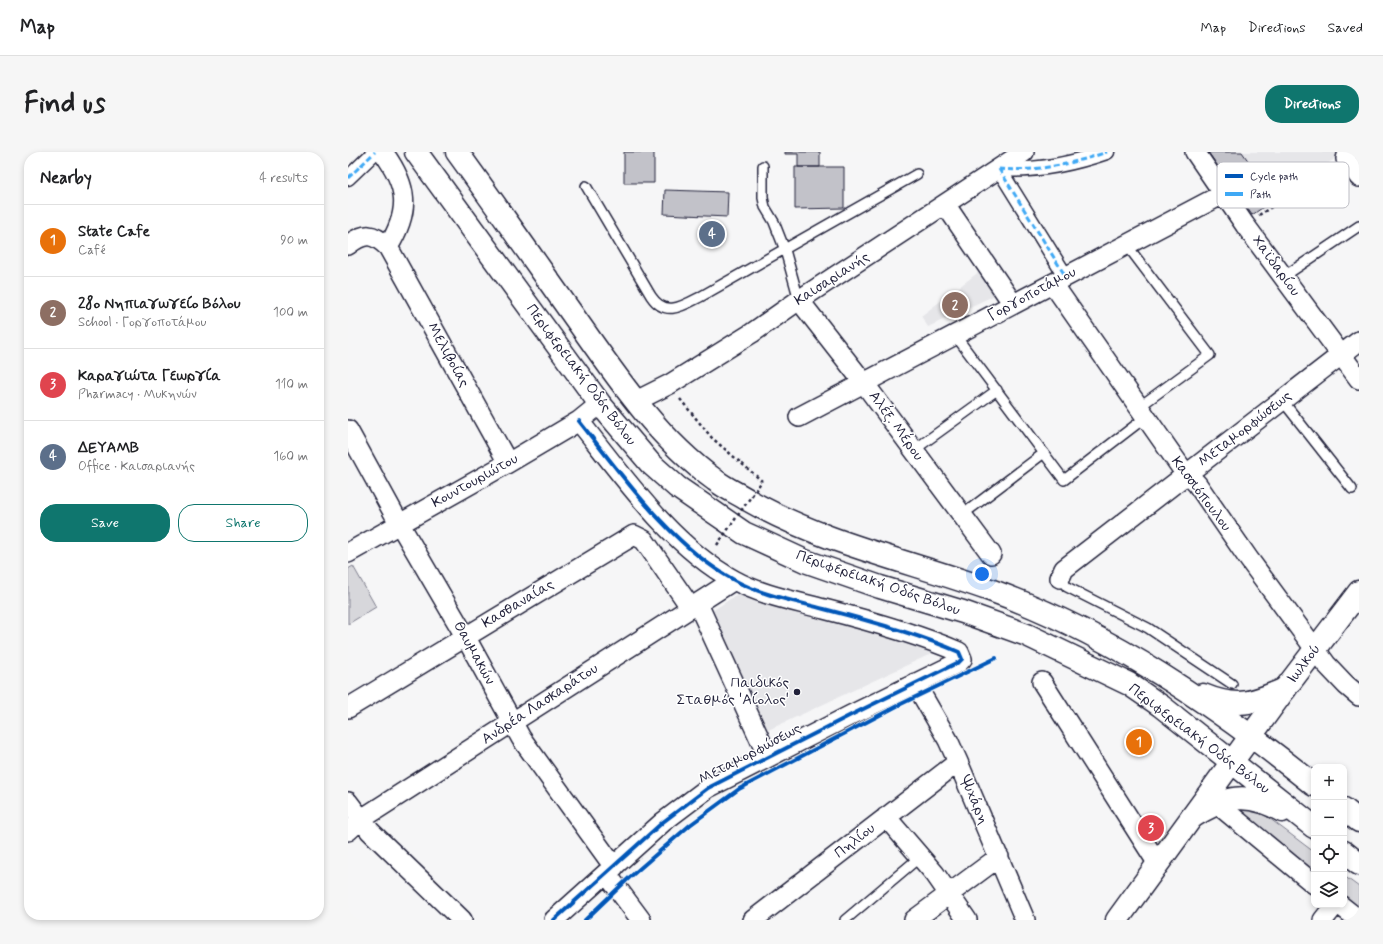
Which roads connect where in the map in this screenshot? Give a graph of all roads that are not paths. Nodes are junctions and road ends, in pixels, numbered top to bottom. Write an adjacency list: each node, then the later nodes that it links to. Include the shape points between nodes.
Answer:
1 (375, 152): 13 (street)
2 (383, 152): 22 (street, via 396,171 403,194 401,223)
3 (416, 152): 36 (main road, Περιφερειακή Οδός Βόλου)
4 (457, 152): 35 (main road, Περιφερειακή Οδός Βόλου)
5 (1024, 152): 10 (street, Καισαριανής)
6 (1107, 152): 10 (street, via 1075,163 1018,170)
7 (1195, 152): 14 (street, Χαϊδαρίου)
8 (1347, 155): 12 (street)
9 (763, 166): 23 (lane, via 765,207)
10 (999, 169): 17 (street, Καισαριανής); 25 (street)
11 (917, 174): 23 (lane)
12 (1359, 177)
13 (348, 178)
14 (1217, 185)
15 (586, 186): 23 (lane, via 651,296 659,306 665,308 671,309 688,303)
16 (1217, 197): 20 (street, Γοργοποτάμου)
17 (946, 204): 26 (street, Καισαριανής); 27 (street)
18 (1233, 208): 24 (street, Χαϊδαρίου)
19 (1359, 226): 24 (lane)
20 (1126, 244): 25 (street, Γοργοποτάμου); 37 (lane, via 1210,355)
21 (348, 245): 22 (street, Μελιβοίας, via 364,235 376,236)
22 (388, 247): 43 (street, Μελιβοίας)
23 (785, 250): 26 (lane)
24 (1283, 277): 30 (street, Χαϊδαρίου)
25 (1059, 280): 27 (street, Γοργοποτάμου); 37 (street, Κασσιόπουλου)
26 (799, 300): 32 (street, Αλέξ. Μέρου); 35 (street, Καισαριανής, via 752,333 670,384)
27 (1013, 304): 28 (street, Γοργοποτάμου)
28 (955, 335): 32 (street, Γοργοποτάμου); 33 (lane)
29 (1359, 341): 30 (street, Μεταμορφώσεως)
30 (1341, 355): 31 (street, Χαϊδαρίου); 34 (street, Μεταμορφώσεως)
31 (1359, 379)
32 (864, 383): 38 (street, Γοργοποτάμου); 41 (street, Αλέξ. Μέρου)
33 (996, 390): 41 (lane); 42 (lane)
34 (1282, 400): 44 (street, Μεταμορφώσεως); 45 (lane)
35 (636, 401): 60 (main road, Περιφερειακή Οδός Βόλου, via 666,437 716,482 776,516 834,540 991,590 1059,619 1160,672)
36 (600, 404): 39 (street, Κουντουριώτου); 67 (main road, Περιφερειακή Οδός Βόλου, via 650,463 677,487 744,533 806,561 1027,635 1129,684)
37 (1142, 412): 42 (lane, via 1064,480); 44 (street, Κασσιόπουλου)
38 (799, 417)
39 (579, 421): 43 (street, Κουντουριώτου); 51 (street, via 638,494 678,538 702,560)
40 (348, 430): 47 (street, Θαυμακών)
41 (914, 450): 46 (street, Αλέξ. Μέρου)
42 (1044, 454): 46 (lane)
43 (508, 463): 47 (street, Κουντουριώτου)
44 (1187, 474): 50 (street, Μεταμορφώσεως, via 1064,569); 55 (street, Κασσιόπουλου, via 1197,484)
45 (1352, 489)
46 (962, 515): 49 (street, Αλέξ. Μέρου)
47 (398, 523): 48 (street, Κουντουριώτου); 54 (street, Θαυμακών)
48 (348, 553)
49 (991, 554)
50 (1060, 578): 58 (lane, via 1067,587 1148,628)
51 (734, 580): 53 (street, Ανδρέα Λασκαράτου); 57 (street, Μεταμορφώσεως, via 784,598 875,623 959,652 962,659 959,662)
52 (1359, 592): 55 (main road, Ιωλκού)
53 (694, 606): 54 (street, Κασθαναίας, via 644,540 634,534); 63 (street, Ανδρέα Λασκαράτου); 65 (street)
54 (465, 636): 62 (street, Κασθαναίας); 63 (street, Θαυμακών)
55 (1315, 649): 59 (main road, Ιωλκού); 61 (street, Κασσιόπουλου)
56 (1042, 682): 81 (street)
57 (915, 683): 65 (street, Μεταμορφώσεως); 66 (street, Ψυχάρη)
58 (1232, 684)
59 (1285, 689): 60 (main road, via 1247,704 1222,702); 64 (main road, Ιωλκού)
60 (1190, 693): 64 (main road, Περιφερειακή Οδός Βόλου)
61 (1359, 696)
62 (348, 708)
63 (512, 722): 75 (street, Ανδρέα Λασκαράτου); 83 (street, Θαυμακών)
64 (1251, 737): 67 (main road, Ιωλκού); 68 (main road, Περιφερειακή Οδός Βόλου)
65 (768, 757): 83 (street, Μεταμορφώσεως, via 698,795 663,822)
66 (958, 762): 72 (street, Πηλίου); 80 (street, Ψυχάρη)
67 (1233, 762): 73 (main road, Ιωλκού); 76 (main road, Περιφερειακή Οδός Βόλου)
68 (1311, 783)
69 (348, 802): 75 (street)
70 (1216, 803): 73 (main road); 77 (main road, via 1241,798 1267,803); 84 (street)
71 (1347, 811): 74 (main road)
72 (886, 817): 79 (street); 91 (street, Πηλίου)
73 (1192, 818): 81 (main road, Ιωλκού)
74 (1359, 821)
75 (354, 826): 88 (street, via 385,846)
76 (1311, 827)
77 (1311, 827)
78 (1347, 854): 82 (main road)
79 (921, 856): 85 (street); 92 (lane)
80 (999, 857): 85 (street); 95 (street, Ψυχάρη)
81 (1158, 864): 96 (main road, Ιωλκού)
82 (1359, 864)
83 (610, 870): 89 (street, Μεταμορφώσεως); 90 (street, Θαυμακών)
84 (1311, 882)
85 (950, 894): 93 (street); 94 (street)
86 (1333, 908): 97 (street)
87 (1344, 908): 98 (street)
88 (462, 920)
89 (554, 920)
90 (641, 920)
91 (753, 920)
92 (845, 920)
93 (914, 920)
94 (967, 920)
95 (1025, 920)
96 (1117, 920)
97 (1323, 920)
98 (1359, 920)

